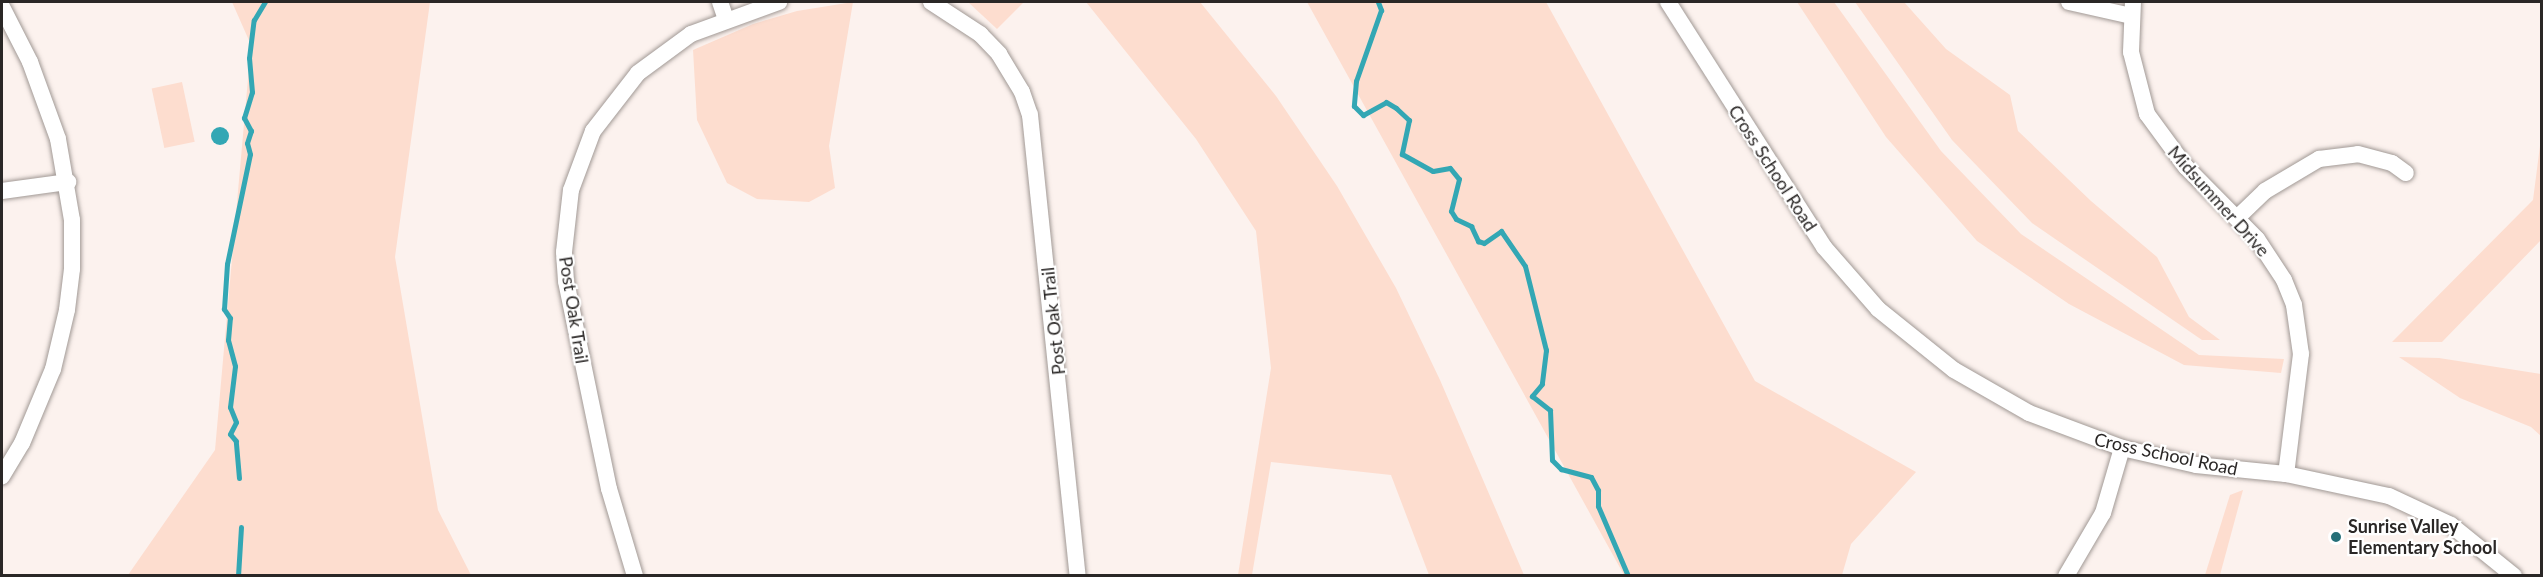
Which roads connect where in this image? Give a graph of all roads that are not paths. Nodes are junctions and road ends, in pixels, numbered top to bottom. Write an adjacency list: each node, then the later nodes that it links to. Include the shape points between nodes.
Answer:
1 (720, 2): 8 (street)
2 (779, 2): 8 (street, Post Oak Trail)
3 (931, 2): 17 (street, Post Oak Trail, via 971,27 999,54 1022,92 1030,115)
4 (1668, 2): 13 (street, Cross School Road, via 1801,215 1878,309 1913,341 1990,393 2080,436)
5 (2069, 2): 7 (street)
6 (2, 7): 10 (street, via 42,91)
7 (2132, 9): 12 (street, Midsummer Drive, via 2131,52 2148,114 2186,167)
8 (726, 19): 16 (street, Post Oak Trail, via 664,52 623,89 593,131 581,157 567,212 566,282 609,489)
9 (2406, 173): 12 (street, via 2392,163 2358,154 2319,159 2265,192)
10 (68, 182): 11 (street); 15 (street, via 72,269 61,343 43,398)
11 (2, 191)
12 (2237, 218): 14 (street, Midsummer Drive, via 2257,238 2284,280 2300,331 2299,378)
13 (2122, 448): 14 (street, Cross School Road, via 2196,465); 18 (street, via 2103,513)
14 (2286, 474): 19 (street, Cross School Road, via 2349,486 2423,510 2485,550)
15 (2, 476)
16 (634, 576)
17 (1078, 576)
18 (2066, 576)
19 (2514, 576)

